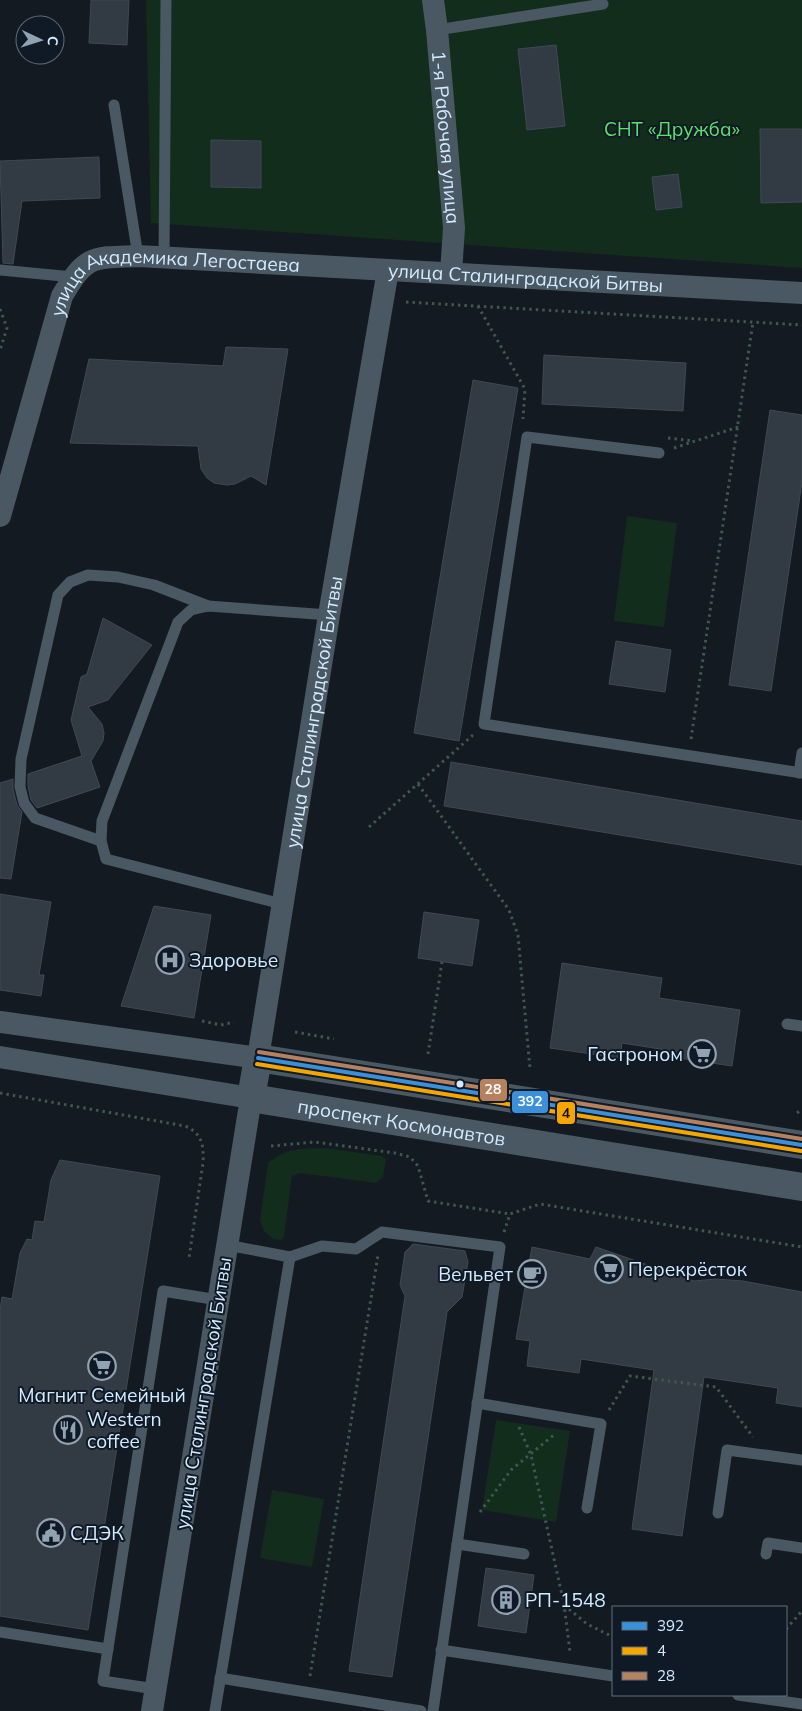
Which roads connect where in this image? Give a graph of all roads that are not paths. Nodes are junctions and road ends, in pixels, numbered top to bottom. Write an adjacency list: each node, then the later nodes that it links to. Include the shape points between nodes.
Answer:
1 (166, 0): 7 (lane)
2 (433, 0): 4 (street, 1-я Рабочая улица)
3 (603, 4): 4 (lane)
4 (437, 30): 10 (street, 1-я Рабочая улица, via 454,228)
5 (114, 104): 6 (lane)
6 (138, 256): 7 (street, улица Академика Легостаева); 11 (street, улица Академика Легостаева, via 89,262)
7 (164, 258): 9 (street, улица Академика Легостаева)
8 (0, 270): 11 (lane)
9 (388, 270): 10 (street, улица Сталинградской Битвы); 16 (street, улица Сталинградской Битвы)
10 (451, 274): 12 (street, улица Сталинградской Битвы)
11 (73, 277): 14 (street, улица Академика Легостаева, via 62,296)
12 (802, 293)
13 (659, 454): 18 (lane, via 527,437 484,724)
14 (0, 516)
15 (208, 606): 16 (lane); 19 (lane, via 191,610 178,622 102,821); 19 (lane, via 154,585 118,576 88,575 70,582 58,595 21,759 20,787 24,802 36,818)
16 (329, 614): 20 (street, улица Сталинградской Битвы)
17 (802, 753): 18 (lane)
18 (801, 773)
19 (101, 841): 20 (lane, via 106,859)
20 (282, 904): 25 (street, улица Сталинградской Битвы)
21 (0, 1022): 25 (street)
22 (787, 1024): 23 (lane)
23 (802, 1026)
24 (0, 1057): 26 (street, проспект Космонавтов)
25 (258, 1058): 26 (street, улица Сталинградской Битвы); 27 (street)
26 (251, 1098): 28 (street, проспект Космонавтов); 29 (street, улица Сталинградской Битвы)
27 (802, 1145)
28 (802, 1187)
29 (227, 1245): 30 (lane); 31 (street, улица Сталинградской Битвы)
30 (290, 1257): 32 (lane, via 322,1246 356,1249 382,1232 500,1247); 44 (lane)
31 (218, 1300): 41 (lane, via 163,1292); 45 (street, улица Сталинградской Битвы)
32 (477, 1403): 34 (lane, via 601,1424); 36 (lane)
33 (802, 1460): 35 (lane, via 726,1450)
34 (587, 1508)
35 (718, 1513)
36 (456, 1544): 38 (lane); 42 (lane)
37 (802, 1548): 39 (lane, via 768,1543)
38 (524, 1554)
39 (766, 1554)
40 (0, 1632): 41 (lane)
41 (108, 1649): 45 (lane, via 103,1681)
42 (441, 1650): 43 (lane); 51 (lane)
43 (612, 1676)
44 (220, 1678): 49 (lane); 50 (lane)
45 (155, 1689): 48 (street, улица Сталинградской Битвы)
46 (745, 1696): 47 (lane)
47 (802, 1704)
48 (152, 1711)
49 (215, 1711)
50 (421, 1711)
51 (432, 1711)

